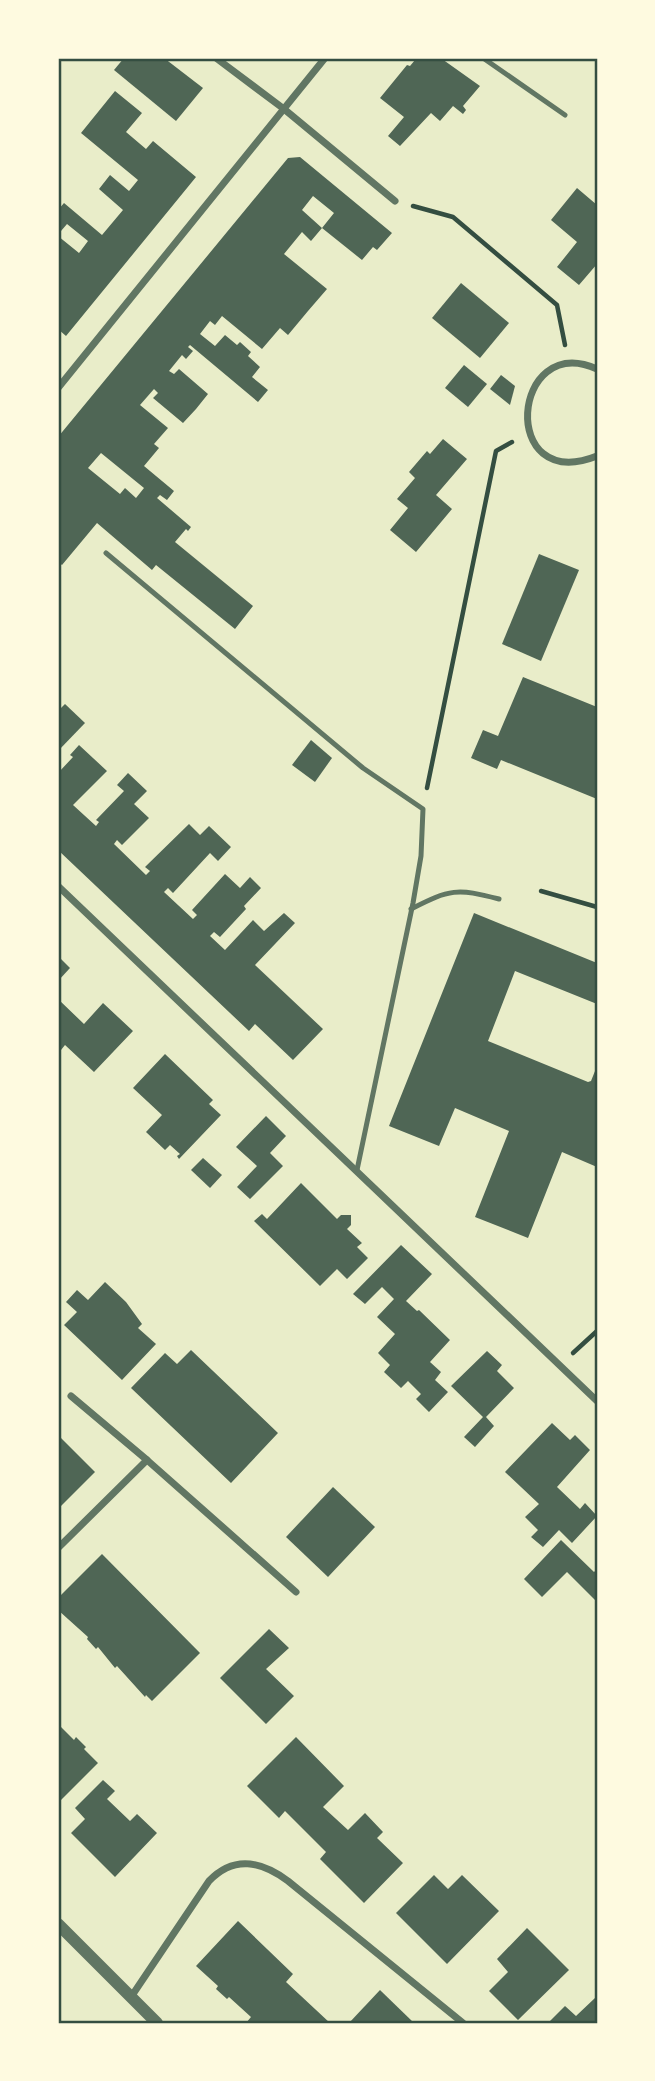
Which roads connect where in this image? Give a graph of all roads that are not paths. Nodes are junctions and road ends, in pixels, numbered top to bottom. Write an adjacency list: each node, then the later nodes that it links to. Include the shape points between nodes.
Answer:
1 (216, 58): 4 (street)
2 (325, 58): 4 (street)
3 (483, 58): 5 (lane)
4 (284, 109): 6 (street); 8 (street)
5 (565, 115)
6 (396, 201)
7 (597, 369): 9 (street, via 569,364 548,373 534,388 526,409 529,432 543,453 554,460 577,462)
8 (58, 387)
9 (597, 456)
10 (106, 553): 13 (lane, via 363,768 423,809 421,856)
11 (58, 886): 14 (street)
12 (499, 899): 13 (lane, via 466,890 439,895)
13 (411, 909): 14 (lane)
14 (357, 1170): 16 (street)
15 (71, 1396): 17 (street)
16 (597, 1401)
17 (147, 1460): 18 (street); 19 (street)
18 (58, 1548)
19 (296, 1592)
20 (58, 1924): 21 (street)
21 (131, 1997): 22 (street); 23 (street, via 213,1878 226,1868 250,1862 288,1881)
22 (150, 2021)
23 (463, 2023)

